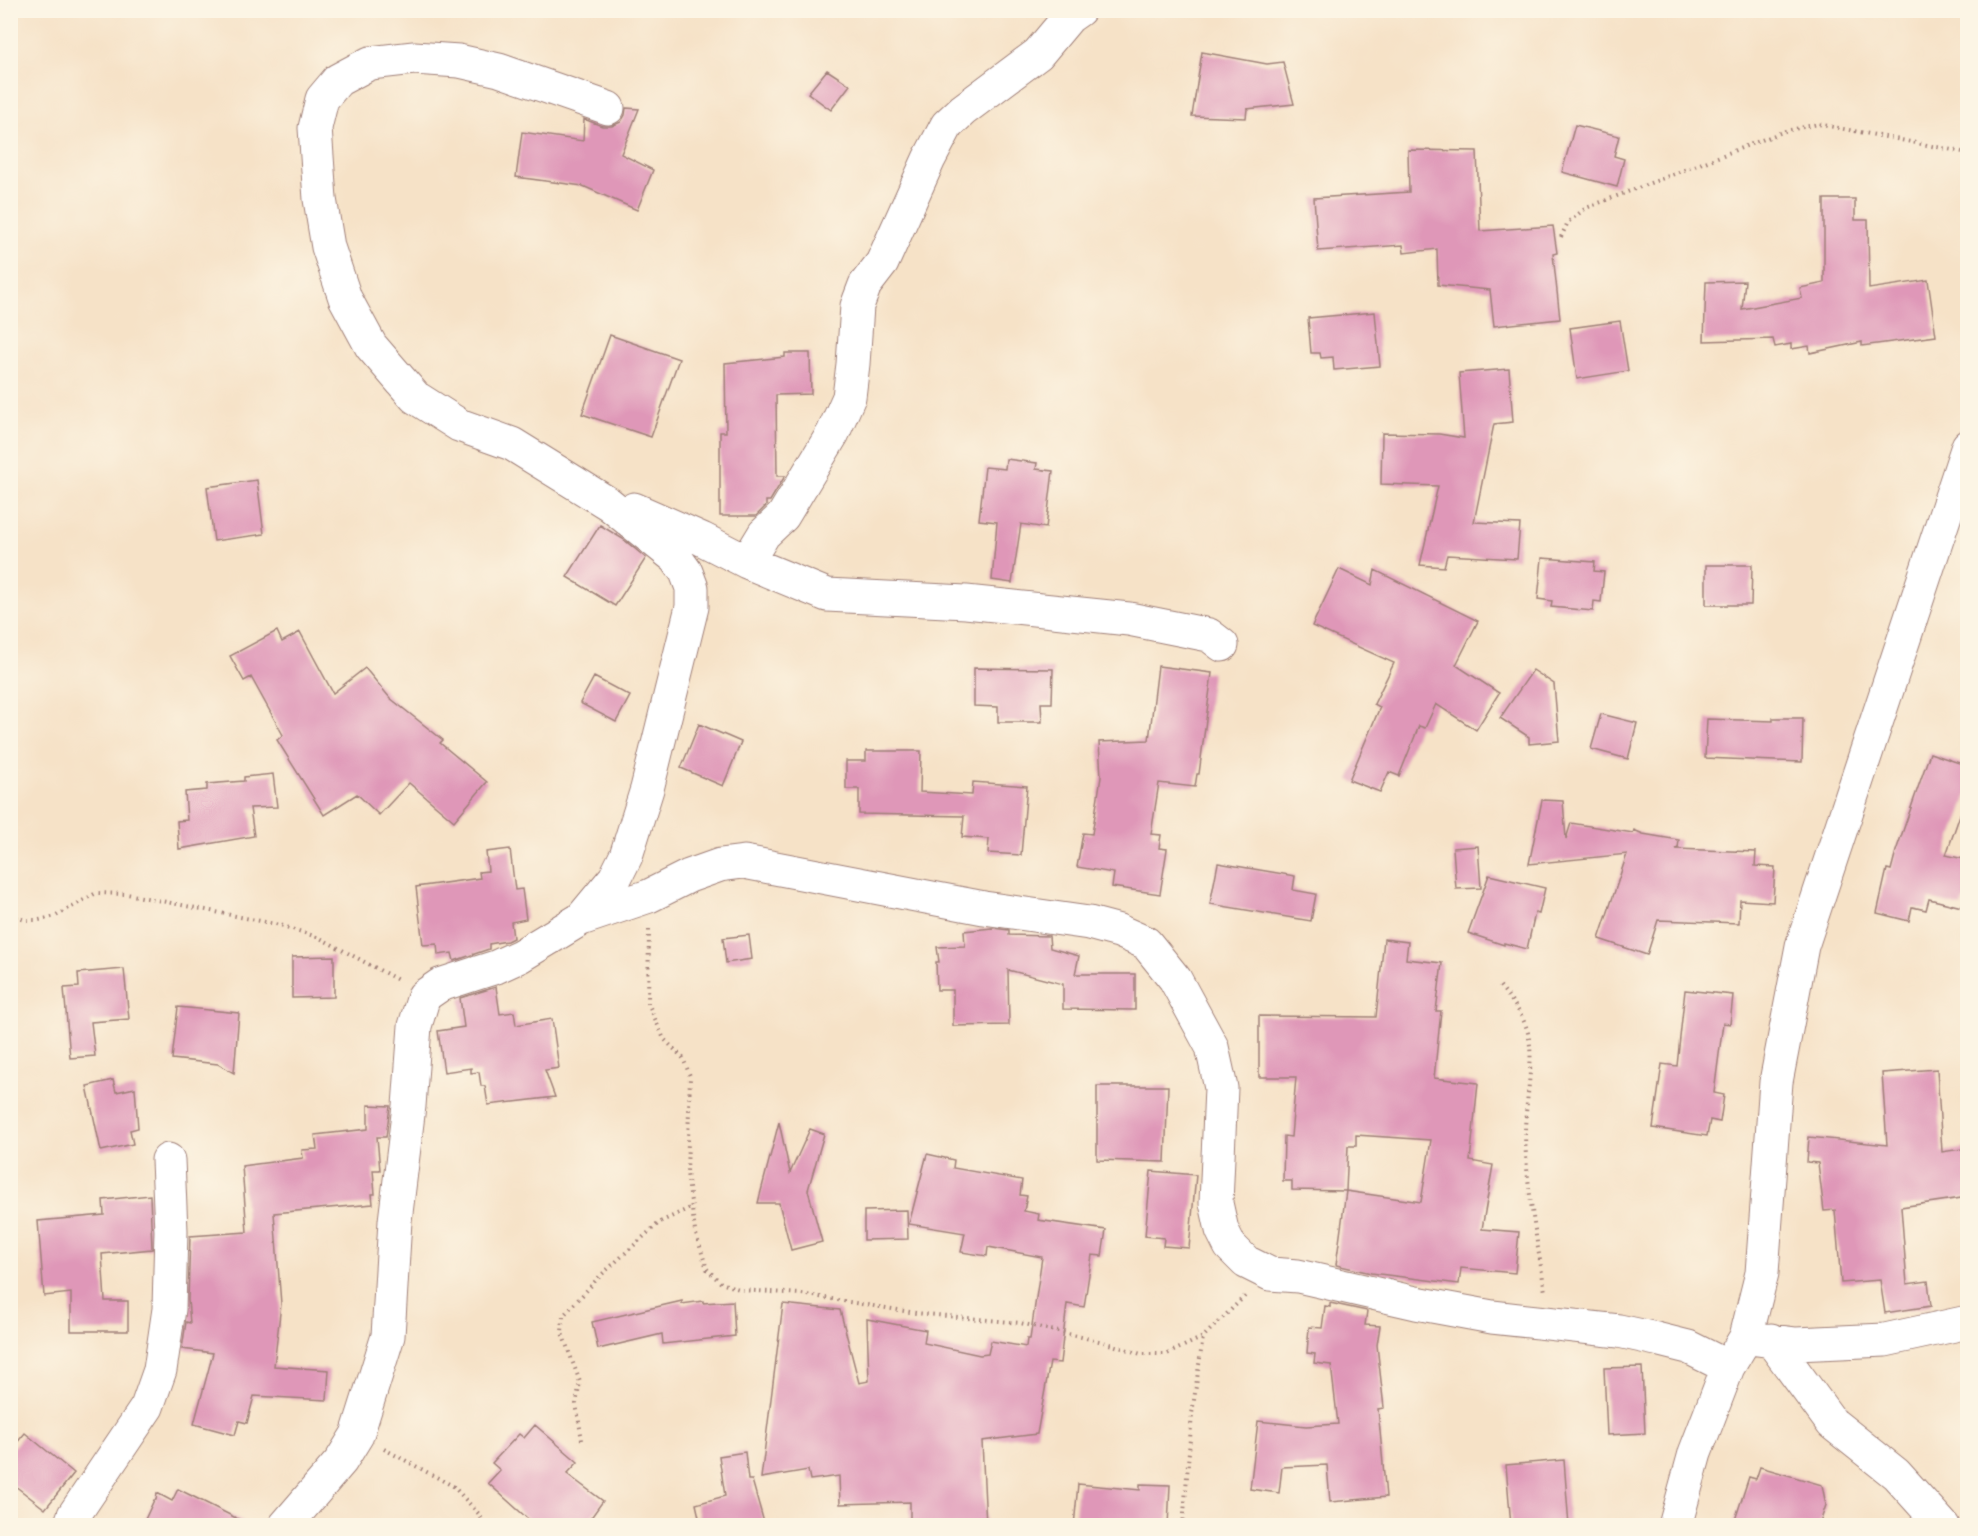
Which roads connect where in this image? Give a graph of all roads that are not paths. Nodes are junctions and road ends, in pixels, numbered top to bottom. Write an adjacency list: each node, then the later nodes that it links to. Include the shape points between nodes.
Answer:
1 (1079, 10): 5 (street, via 1038,54 947,125 882,264 865,285 857,306 849,397 833,433 783,516 764,534)
2 (608, 108): 4 (street, via 499,70 459,61 414,58 370,63 338,80 322,99 315,128 328,247 345,298 371,346 415,397 459,425 512,444)
3 (1968, 446): 10 (street, via 1802,946 1776,1082)
4 (586, 488): 5 (street); 7 (street, via 676,558 692,588 692,607 647,789 626,856 615,878)
5 (747, 562): 6 (street, via 827,595 966,602 1129,619 1209,635)
6 (1222, 645)
7 (580, 919): 11 (street, via 649,896 720,865 744,862 1119,931 1146,943 1175,979 1212,1047 1221,1088 1216,1203 1230,1246 1246,1262 1270,1274 1298,1276 1416,1303 1492,1317 1619,1331 1688,1347); 13 (street, via 520,956 440,985 424,996 415,1026 395,1221 388,1336 357,1435 341,1461)
8 (168, 1160): 12 (street, via 171,1231 168,1309 160,1370 147,1407)
9 (1968, 1322): 10 (street, via 1885,1340 1796,1344)
10 (1759, 1339): 11 (street); 15 (street, via 1832,1423 1896,1474)
11 (1728, 1366): 14 (street, via 1695,1453)
12 (70, 1526)
13 (285, 1526)
14 (1675, 1526)
15 (1943, 1526)

